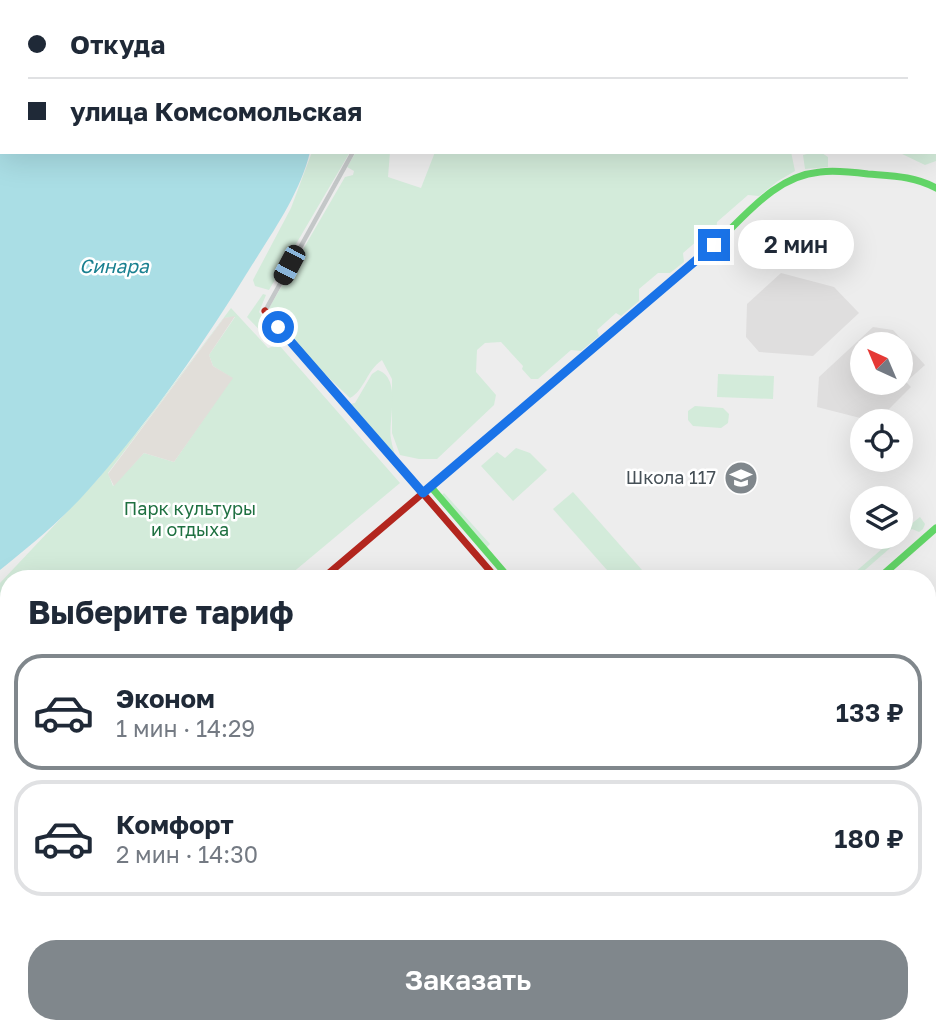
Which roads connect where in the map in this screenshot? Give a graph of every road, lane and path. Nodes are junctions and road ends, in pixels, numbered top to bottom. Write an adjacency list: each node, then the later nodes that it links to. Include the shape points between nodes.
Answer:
1 (352, 154): 3 (street)
2 (936, 188): 4 (street, via 916,178 862,173 812,173 788,181)
3 (265, 311): 5 (street)
4 (431, 487): 5 (street); 7 (street)
5 (423, 493): 8 (street); 9 (street)
6 (936, 528): 12 (street)
7 (486, 551): 8 (street); 11 (street)
8 (479, 557): 10 (street)
9 (333, 570)
10 (490, 570)
11 (502, 570)
12 (887, 570)

